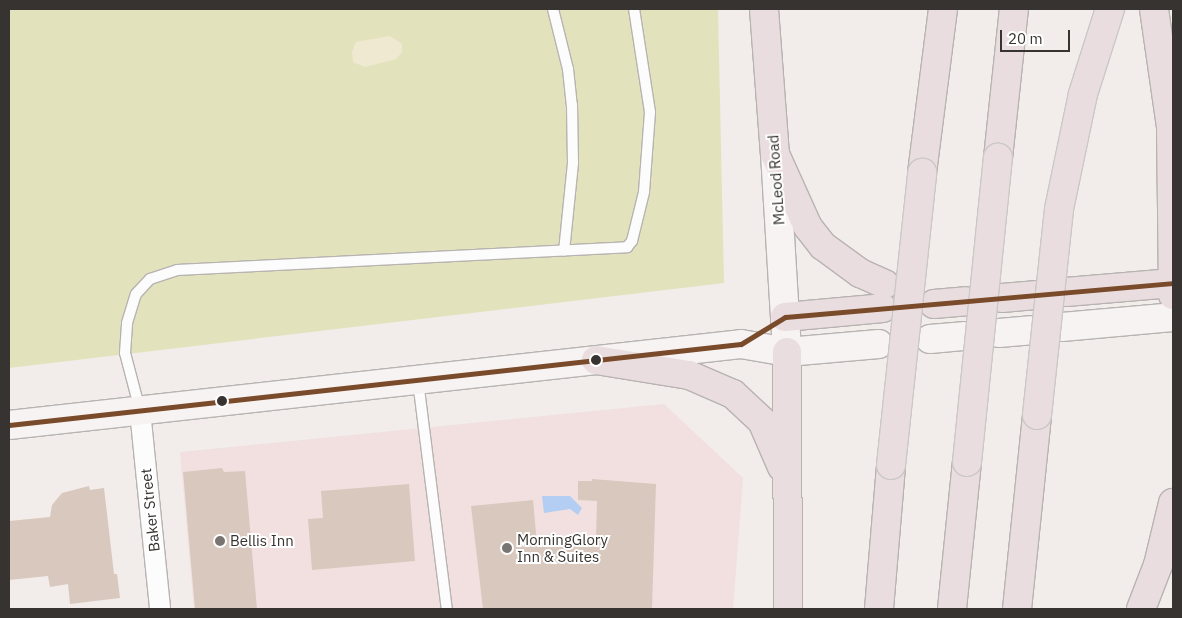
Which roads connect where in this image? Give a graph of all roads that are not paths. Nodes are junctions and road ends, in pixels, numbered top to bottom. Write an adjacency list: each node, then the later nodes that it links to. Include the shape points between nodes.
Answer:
1 (553, 9): 12 (lane, via 568,68 572,105 573,163)
2 (634, 9): 12 (lane, via 650,112 644,192 632,241 627,247)
3 (764, 9): 10 (highway, McLeod Road)
4 (924, 9): 11 (highway)
5 (942, 9): 11 (highway)
6 (1014, 9): 39 (highway, bridge)
7 (1110, 9): 40 (highway, bridge, via 1083,94 1059,209)
8 (1154, 9): 9 (highway)
9 (1172, 131): 13 (highway)
10 (775, 154): 19 (main road, McLeod Road); 19 (highway, via 808,227 823,246 884,296)
11 (922, 173): 38 (highway, bridge)
12 (564, 251): 31 (lane, via 177,270 150,279 136,294 127,323 125,353)
13 (1173, 287): 14 (highway)
14 (1066, 292)
15 (1035, 295): 16 (highway)
16 (1002, 298)
17 (934, 299): 18 (highway)
18 (966, 301)
19 (786, 317): 26 (main road); 28 (main road, McLeod Road)
20 (1173, 317): 21 (main road)
21 (1062, 327)
22 (1031, 330): 23 (main road)
23 (998, 333)
24 (963, 336): 25 (main road)
25 (930, 339)
26 (741, 344): 28 (main road); 29 (main road)
27 (879, 344): 28 (main road)
28 (787, 352): 33 (highway)
29 (596, 360): 30 (main road); 33 (highway, via 689,374 733,394 762,421)
30 (418, 380): 31 (main road); 36 (lane)
31 (140, 411): 32 (main road); 35 (street, Baker Street)
32 (9, 425)
33 (788, 485): 37 (highway)
34 (1173, 502): 41 (highway, via 1158,565)
35 (160, 609)
36 (447, 609)
37 (788, 609)
38 (879, 609)
39 (952, 609)
40 (1017, 609)
41 (1141, 609)

